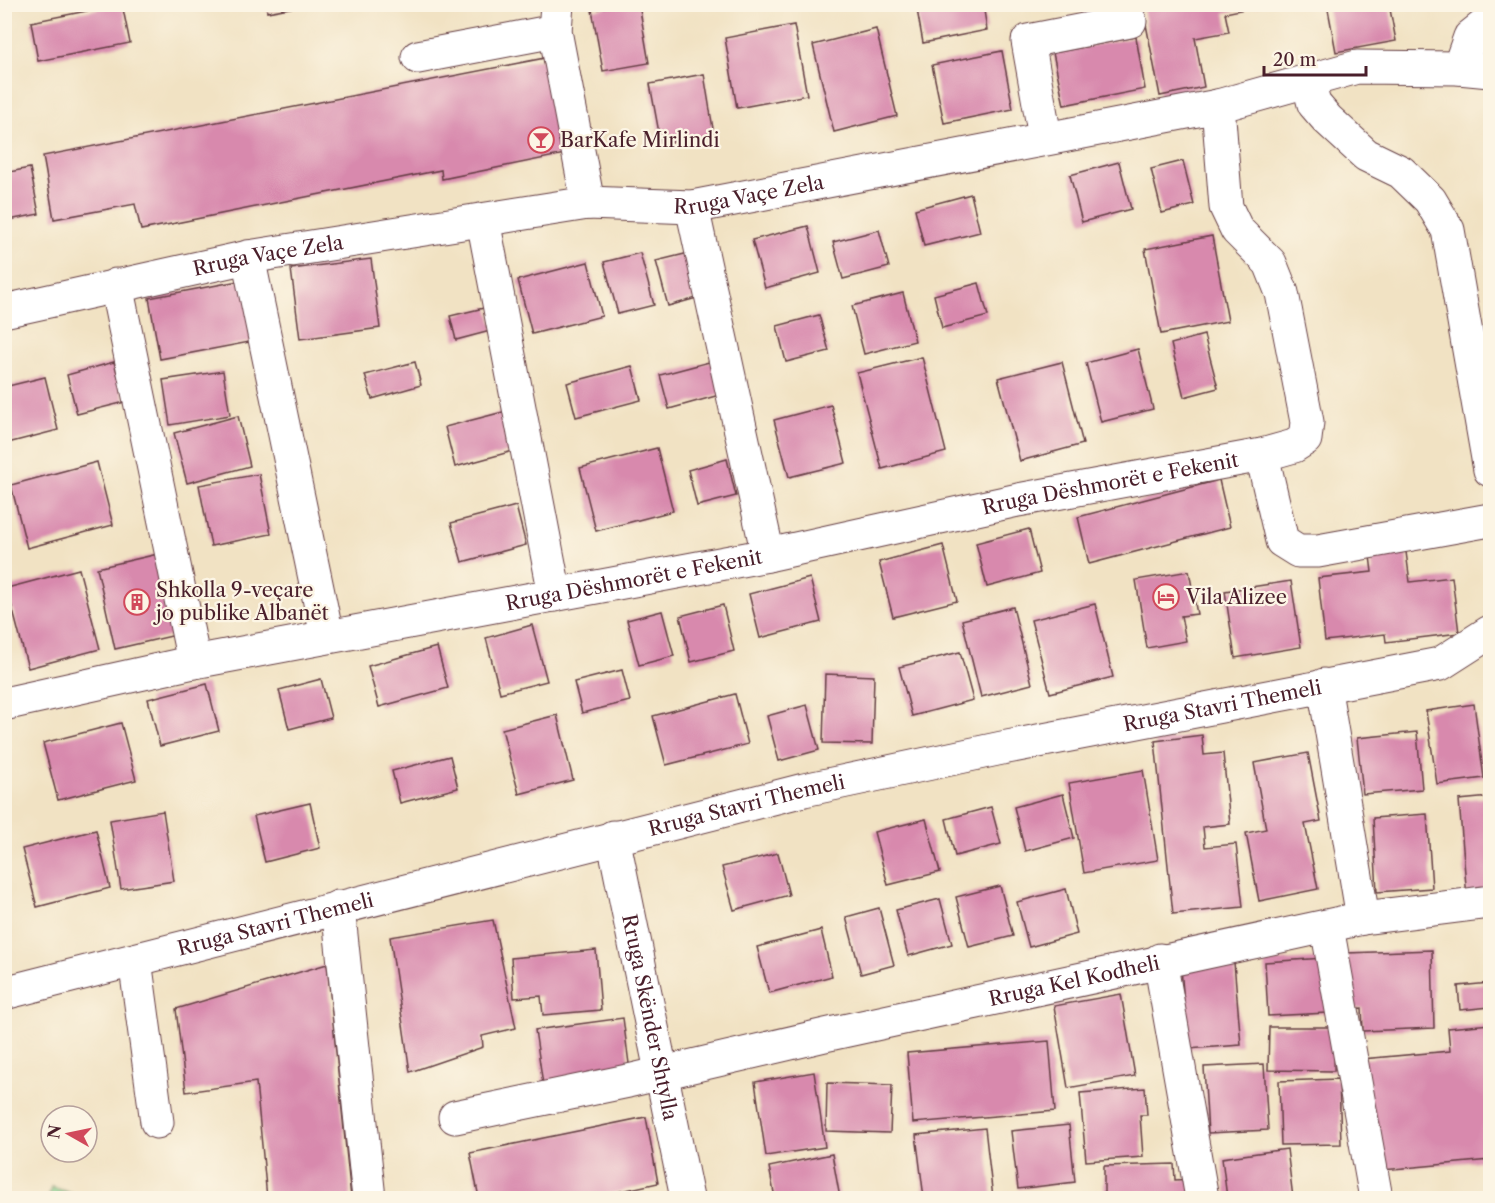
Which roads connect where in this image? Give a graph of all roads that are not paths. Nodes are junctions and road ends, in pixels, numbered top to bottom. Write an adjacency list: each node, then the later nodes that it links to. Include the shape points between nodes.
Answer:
1 (556, 17): 4 (street); 9 (street)
2 (1130, 21): 8 (street, via 1028,41)
3 (1491, 21): 5 (street, via 1470,37)
4 (418, 57)
5 (1475, 69): 6 (street, Rruga Vaçe Zela, via 1356,67)
6 (1318, 77): 7 (street, Rruga Vaçe Zela); 16 (street, via 1314,104 1366,155 1401,172 1430,200 1448,230)
7 (1218, 106): 8 (street, Rruga Vaçe Zela); 15 (street, Rruga Dëshmorët e Fekenit, via 1226,207 1237,230 1270,263 1282,293 1307,422 1305,439)
8 (1045, 137): 10 (street, Rruga Vaçe Zela)
9 (588, 203): 10 (street, Rruga Vaçe Zela); 11 (street, Rruga Vaçe Zela)
10 (692, 207): 18 (street)
11 (483, 220): 12 (street, Rruga Vaçe Zela); 19 (street)
12 (248, 257): 13 (street, Rruga Vaçe Zela); 21 (street)
13 (116, 285): 14 (street, Rruga Vaçe Zela); 22 (street)
14 (4, 311)
15 (1262, 455): 17 (street, Rruga Dëshmorët e Fekenit, via 1282,541 1298,551 1318,551); 18 (street, Rruga Dëshmorët e Fekenit, via 1018,500)
16 (1491, 470)
17 (1491, 520)
18 (768, 555): 19 (street, Rruga Dëshmorët e Fekenit)
19 (555, 595): 21 (street, Rruga Dëshmorët e Fekenit)
20 (1491, 632): 23 (street, Rruga Stavri Themeli, via 1440,664)
21 (327, 636): 22 (street, Rruga Dëshmorët e Fekenit)
22 (194, 662): 24 (street, Rruga Dëshmorët e Fekenit)
23 (1324, 685): 25 (street, Rruga Stavri Themeli, via 903,768); 28 (street)
24 (4, 704)
25 (613, 837): 27 (street, Rruga Stavri Themeli); 33 (street, Rruga Skënder Shtylla)
26 (1491, 902): 28 (street, Rruga Kel Kodheli)
27 (338, 907): 30 (street, Rruga Stavri Themeli); 36 (street)
28 (1363, 918): 29 (street, Rruga Kel Kodheli)
29 (1327, 927): 31 (street, Rruga Kel Kodheli); 39 (street)
30 (135, 960): 32 (street, Rruga Stavri Themeli); 35 (street)
31 (1160, 960): 33 (street, Rruga Kel Kodheli); 38 (street)
32 (4, 993)
33 (660, 1074): 34 (street, Rruga Kel Kodheli); 37 (street, Rruga Skënder Shtylla)
34 (454, 1117)
35 (157, 1122)
36 (369, 1198)
37 (687, 1198)
38 (1202, 1198)
39 (1376, 1198)

